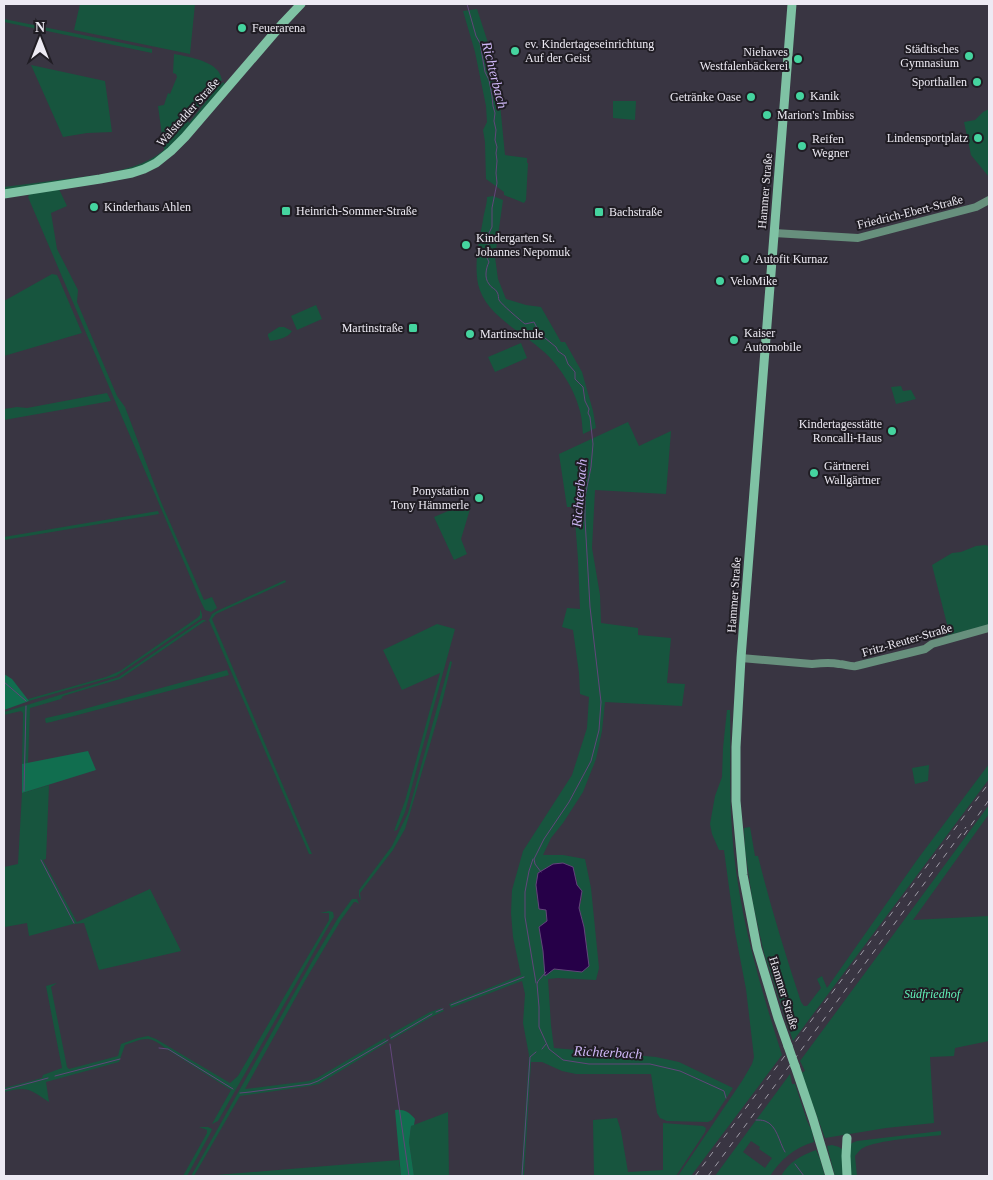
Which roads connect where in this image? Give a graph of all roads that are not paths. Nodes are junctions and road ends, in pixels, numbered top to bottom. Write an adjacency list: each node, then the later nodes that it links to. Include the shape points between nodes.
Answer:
1 (301, 4): 3 (main road, Walstedder Straße, via 185,137 156,163 120,176)
2 (792, 4): 5 (main road, Hammer Straße)
3 (4, 194)
4 (989, 200): 5 (street, Friedrich-Ebert-Straße, via 976,207 858,238)
5 (774, 233): 7 (main road, Hammer Straße)
6 (989, 628): 7 (street, Fritz-Reuter-Straße, via 932,644 925,649 848,667 824,662 812,664)
7 (741, 658): 9 (main road, Hammer Straße, bridge, via 736,801 743,875 757,948)
8 (847, 1138): 10 (main road)
9 (830, 1176)
10 (847, 1176)

